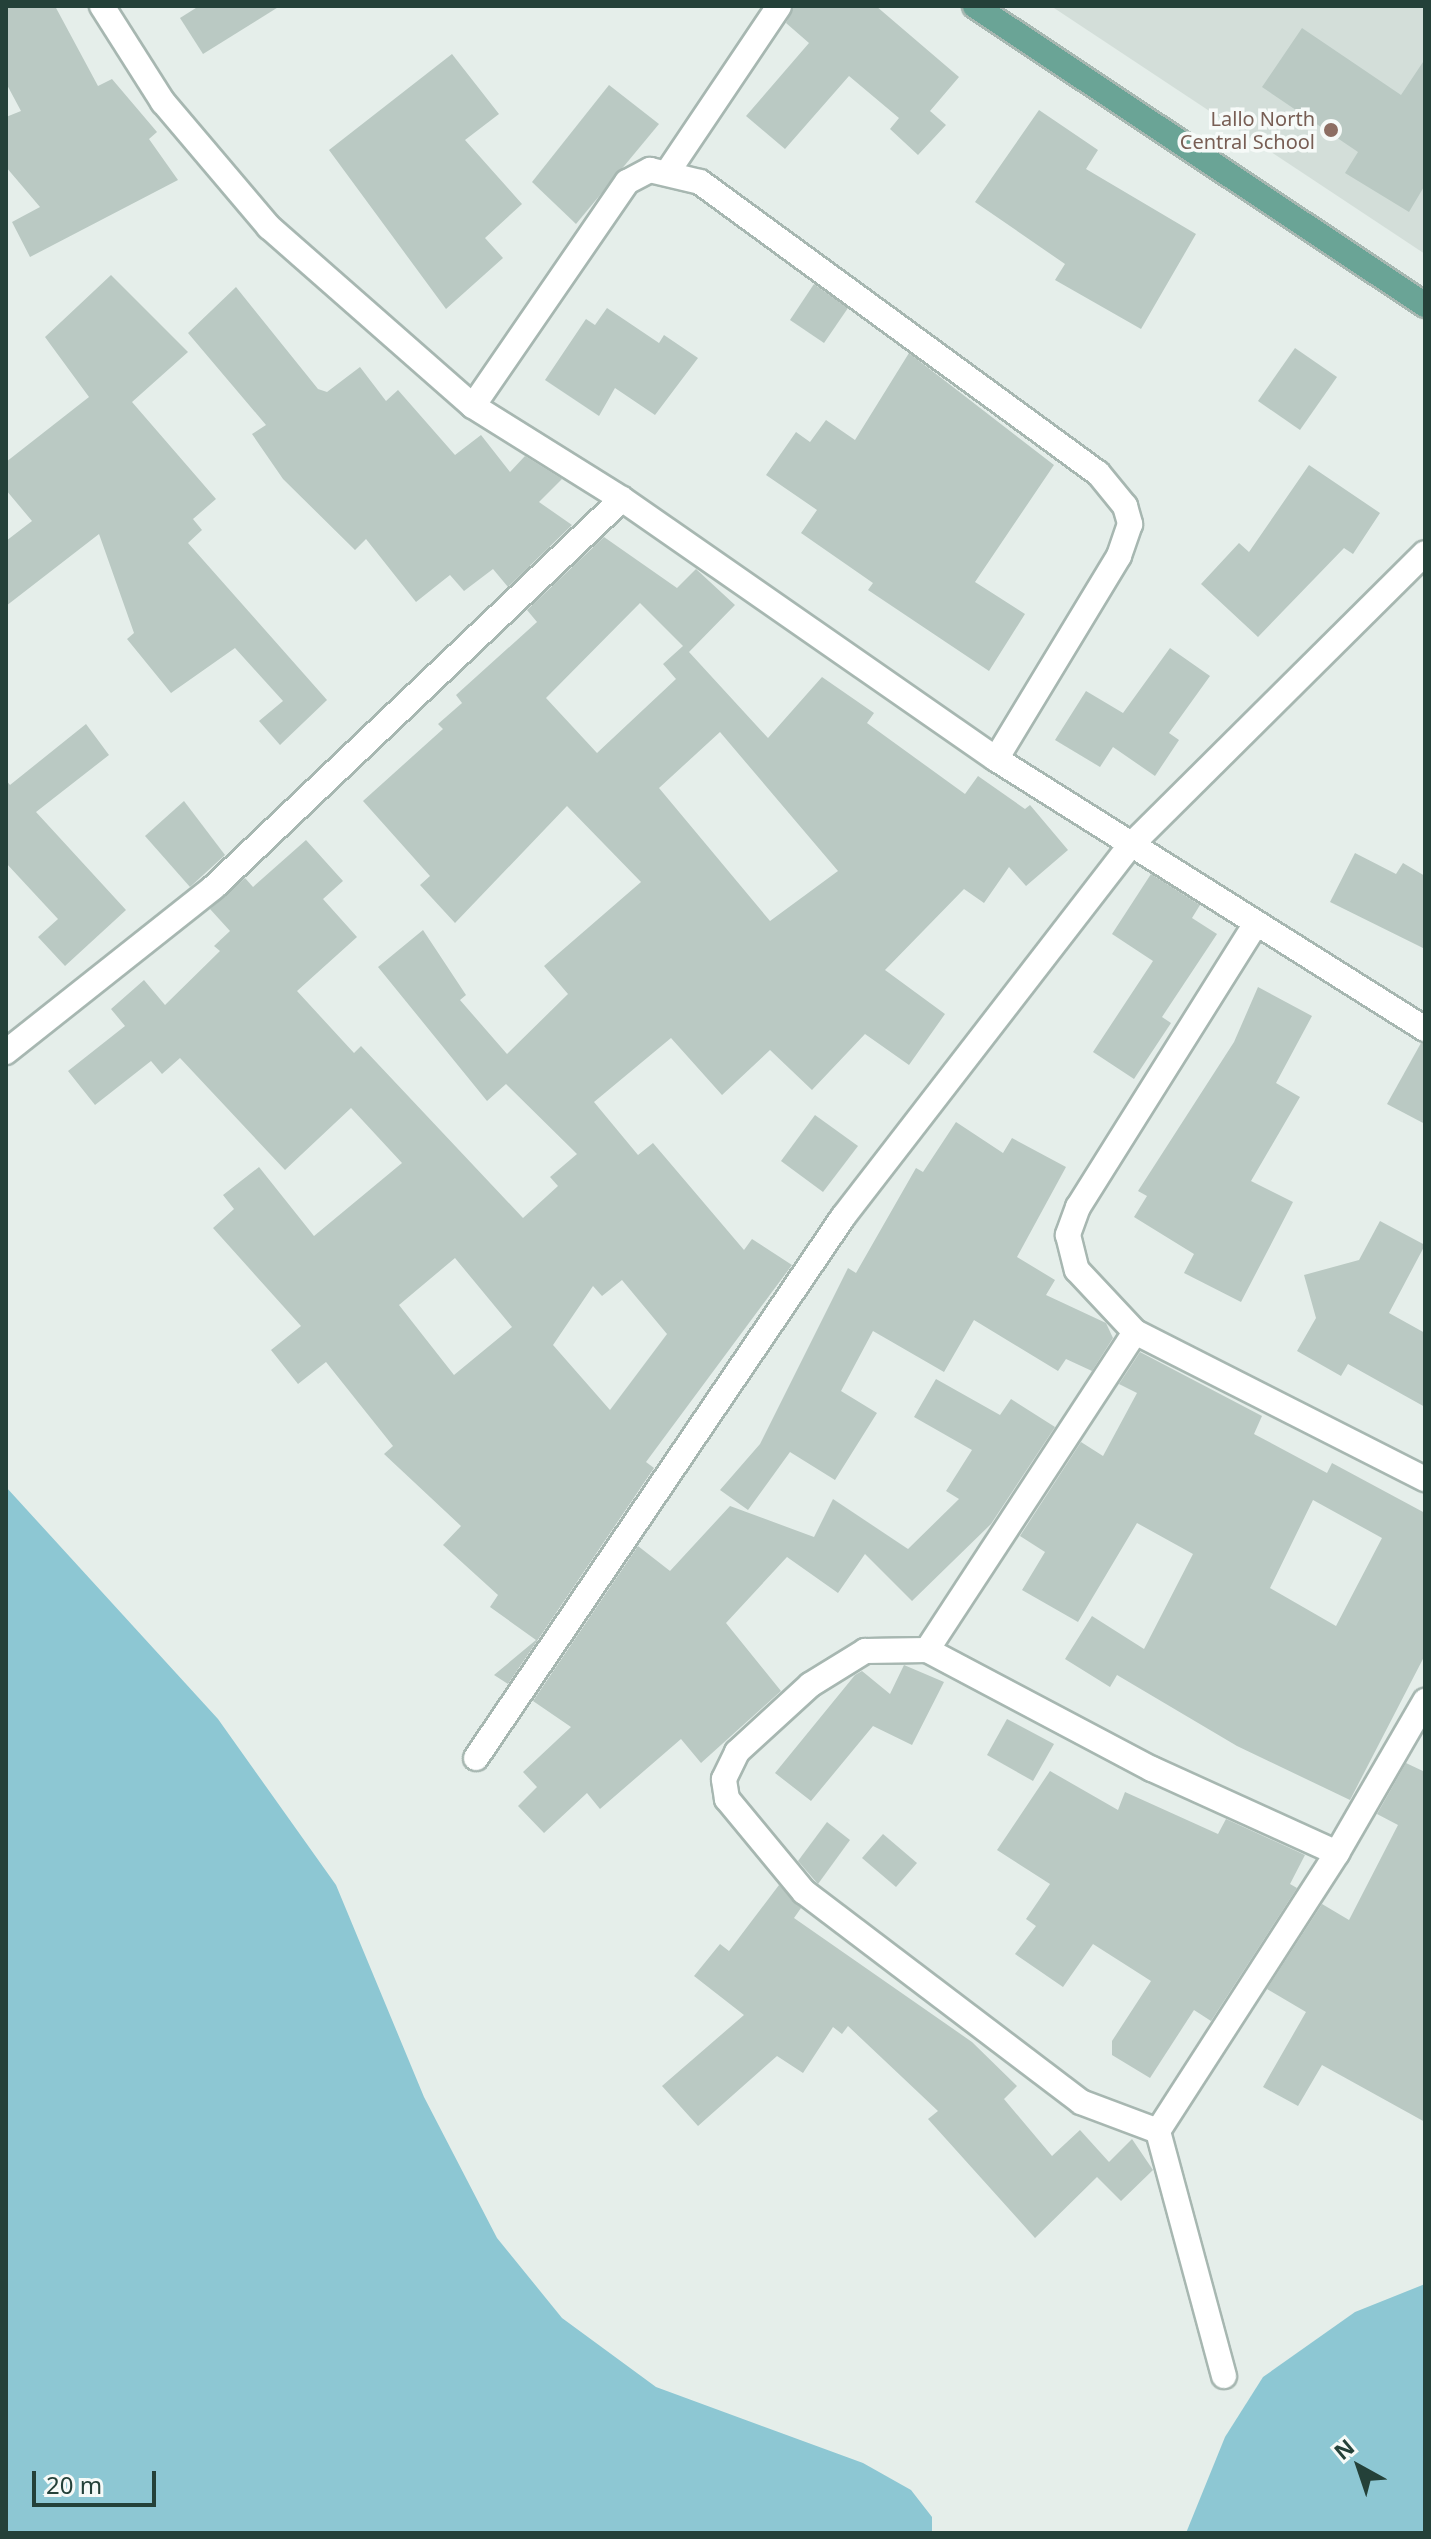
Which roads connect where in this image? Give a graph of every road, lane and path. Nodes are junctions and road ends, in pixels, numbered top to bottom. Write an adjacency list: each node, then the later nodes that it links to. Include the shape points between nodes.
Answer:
1 (102, 6): 6 (street, via 163,102 269,227)
2 (779, 6): 4 (street)
3 (975, 6): 5 (main road)
4 (669, 170): 6 (street, via 639,173 627,182); 9 (street, via 700,182 1098,473 1125,506 1130,524 1119,556)
5 (1425, 305)
6 (473, 406): 7 (street)
7 (622, 499): 9 (street); 13 (street, via 214,887)
8 (1425, 553): 10 (street)
9 (996, 759): 10 (street)
10 (1131, 845): 11 (street); 18 (street, via 843,1217)
11 (1255, 925): 12 (street); 14 (street, via 1078,1207 1068,1235 1091,1291)
12 (1425, 1029)
13 (6, 1052)
14 (1135, 1332): 15 (street); 16 (street)
15 (1425, 1479)
16 (927, 1650): 19 (street, via 1152,1769); 20 (street, via 865,1651 810,1685 737,1752 724,1779 727,1799 804,1892 1081,2102)
17 (1425, 1701): 19 (street)
18 (476, 1758)
19 (1337, 1853): 20 (street)
20 (1158, 2131): 21 (street)
21 (1224, 2376)

